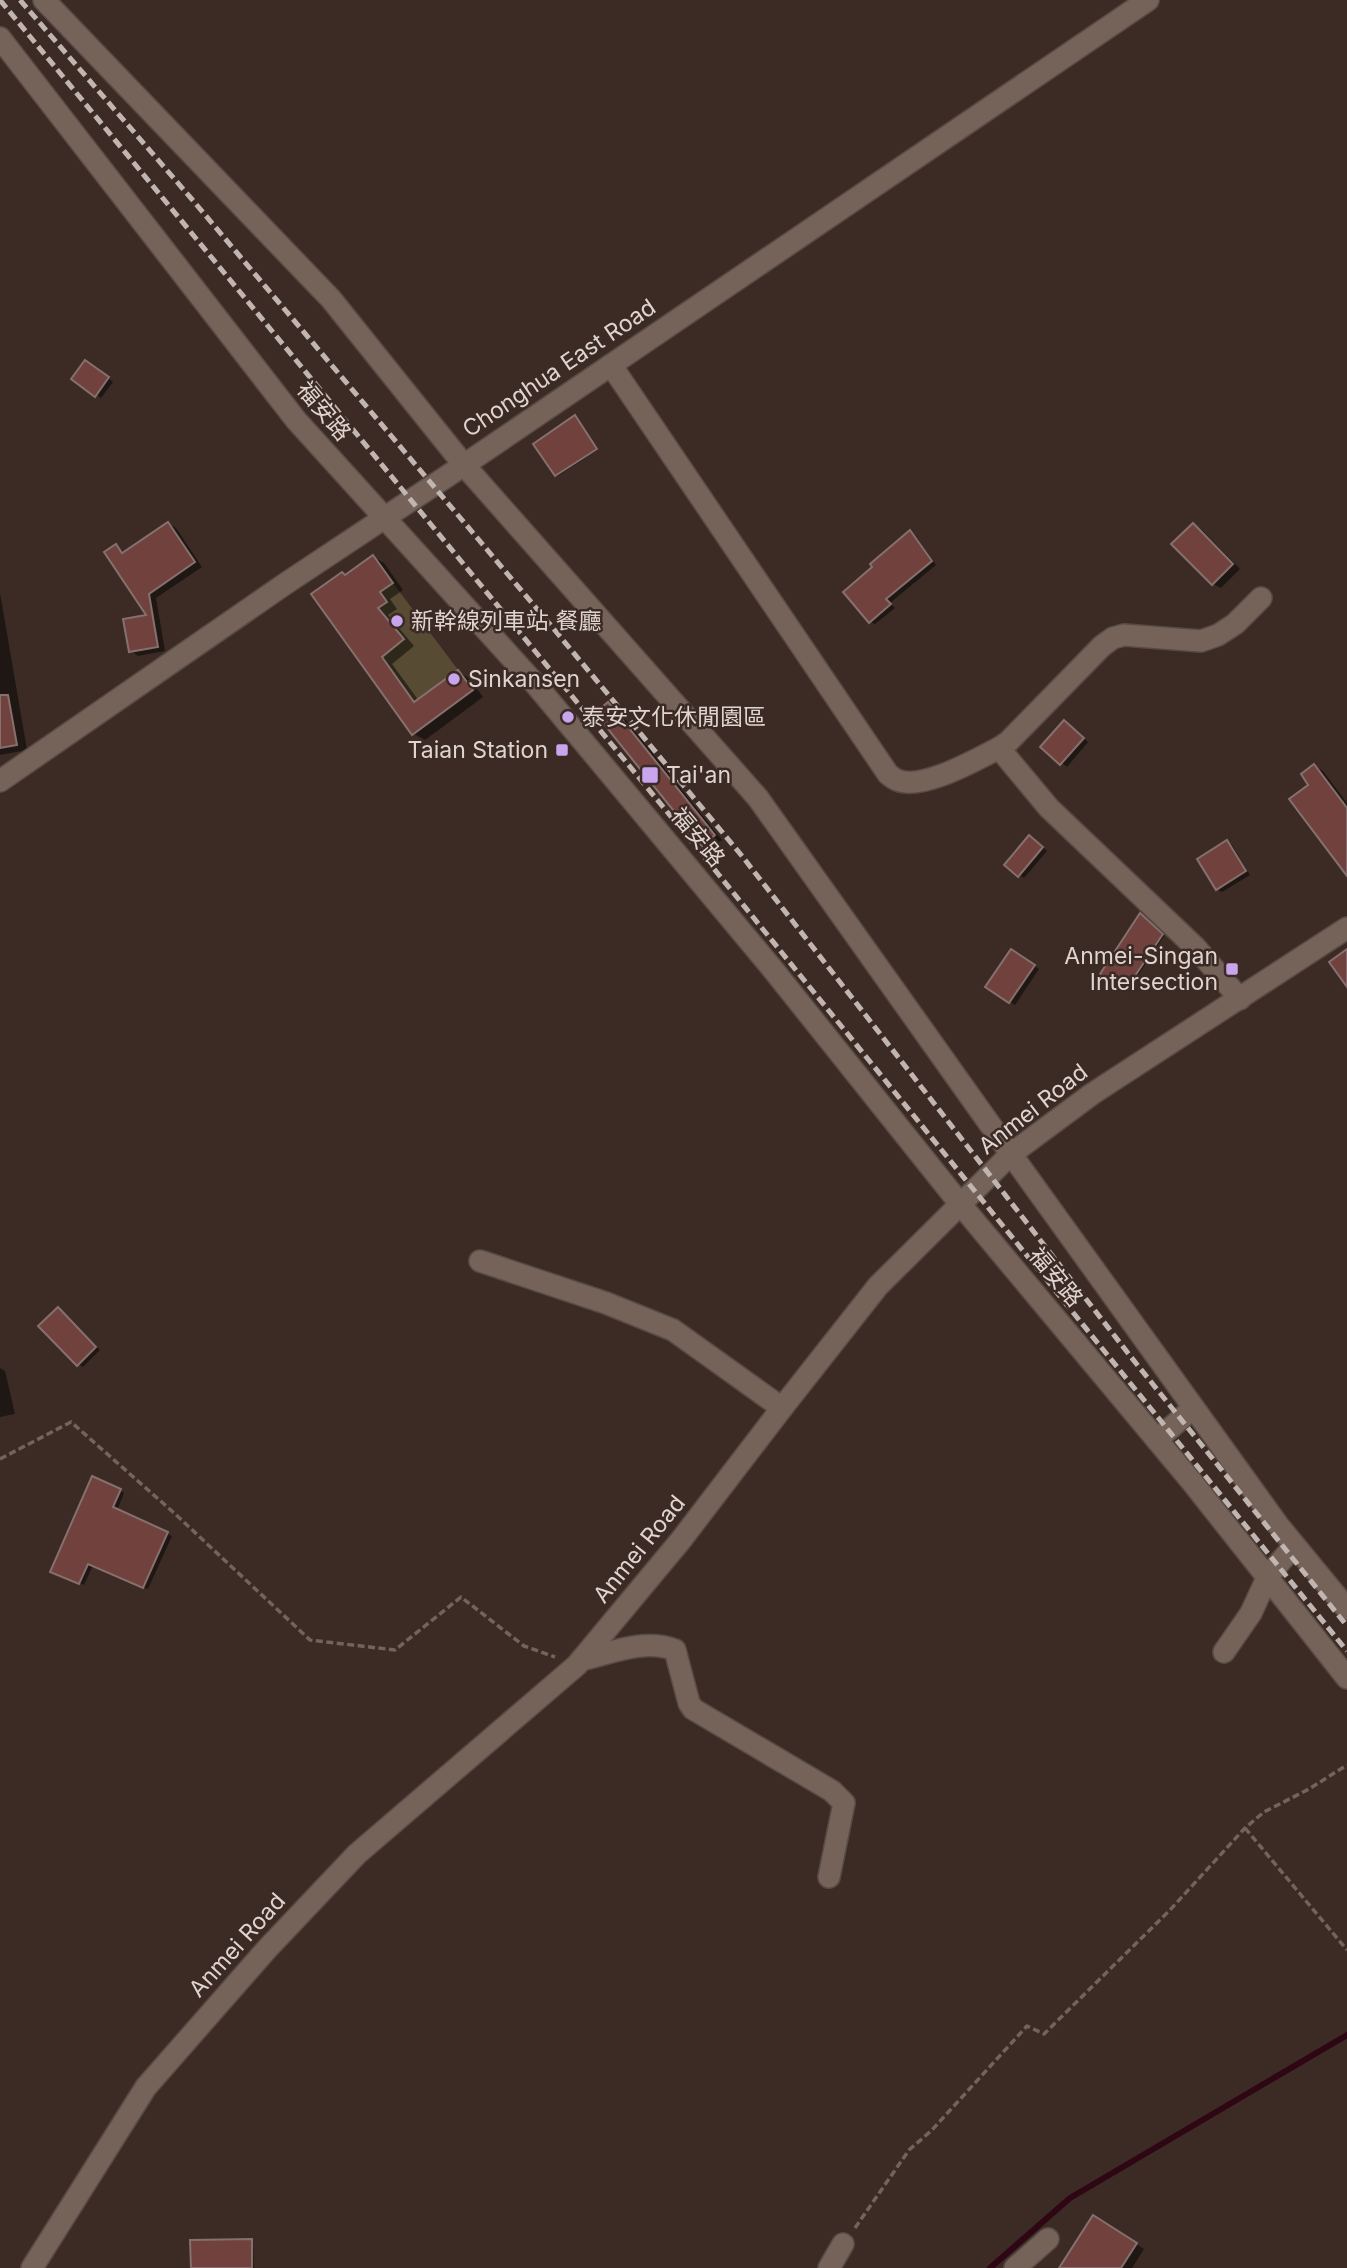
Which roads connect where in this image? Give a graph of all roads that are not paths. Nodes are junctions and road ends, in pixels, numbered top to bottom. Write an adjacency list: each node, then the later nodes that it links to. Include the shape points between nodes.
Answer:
1 (44, 0): 5 (street, 福安路, via 331,299)
2 (1148, 0): 4 (street, Chonghua East Road)
3 (0, 38): 6 (street, 福安路, via 296,421)
4 (611, 365): 5 (street, Chonghua East Road); 8 (street, via 888,774 908,782 939,777)
5 (464, 466): 6 (street, Chonghua East Road); 12 (street, 福安路, via 758,798)
6 (384, 519): 9 (street, Chonghua East Road); 13 (street, 福安路, via 537,685)
7 (1261, 598): 8 (street, via 1235,624 1201,641 1113,638)
8 (999, 748): 11 (street, via 1049,808 1196,948)
9 (0, 781)
10 (1347, 928): 11 (street, Anmei Road)
11 (1240, 999): 12 (street, Anmei Road, via 1092,1094)
12 (1010, 1154): 13 (street, Anmei Road); 16 (street, 福安路)
13 (961, 1205): 15 (street, Anmei Road, via 877,1286); 17 (street, 福安路)
14 (480, 1261): 15 (street, via 673,1330)
15 (782, 1408): 22 (street, Anmei Road, via 681,1541)
16 (1193, 1408): 17 (street); 18 (street, 福安路)
17 (1157, 1440): 19 (street, 福安路)
18 (1294, 1546): 19 (street); 20 (street, 福安路)
19 (1268, 1576): 21 (street, via 1251,1613); 23 (street, 福安路)
20 (1347, 1609)
21 (1224, 1652)
22 (579, 1662): 24 (street, via 644,1645 661,1644 675,1650 693,1709 844,1802); 27 (street, Anmei Road, via 357,1854 267,1949 146,2087)
23 (1347, 1678)
24 (829, 1877)
25 (1048, 2239): 29 (street)
26 (843, 2244): 28 (street)
27 (32, 2268)
28 (829, 2268)
29 (1015, 2268)

